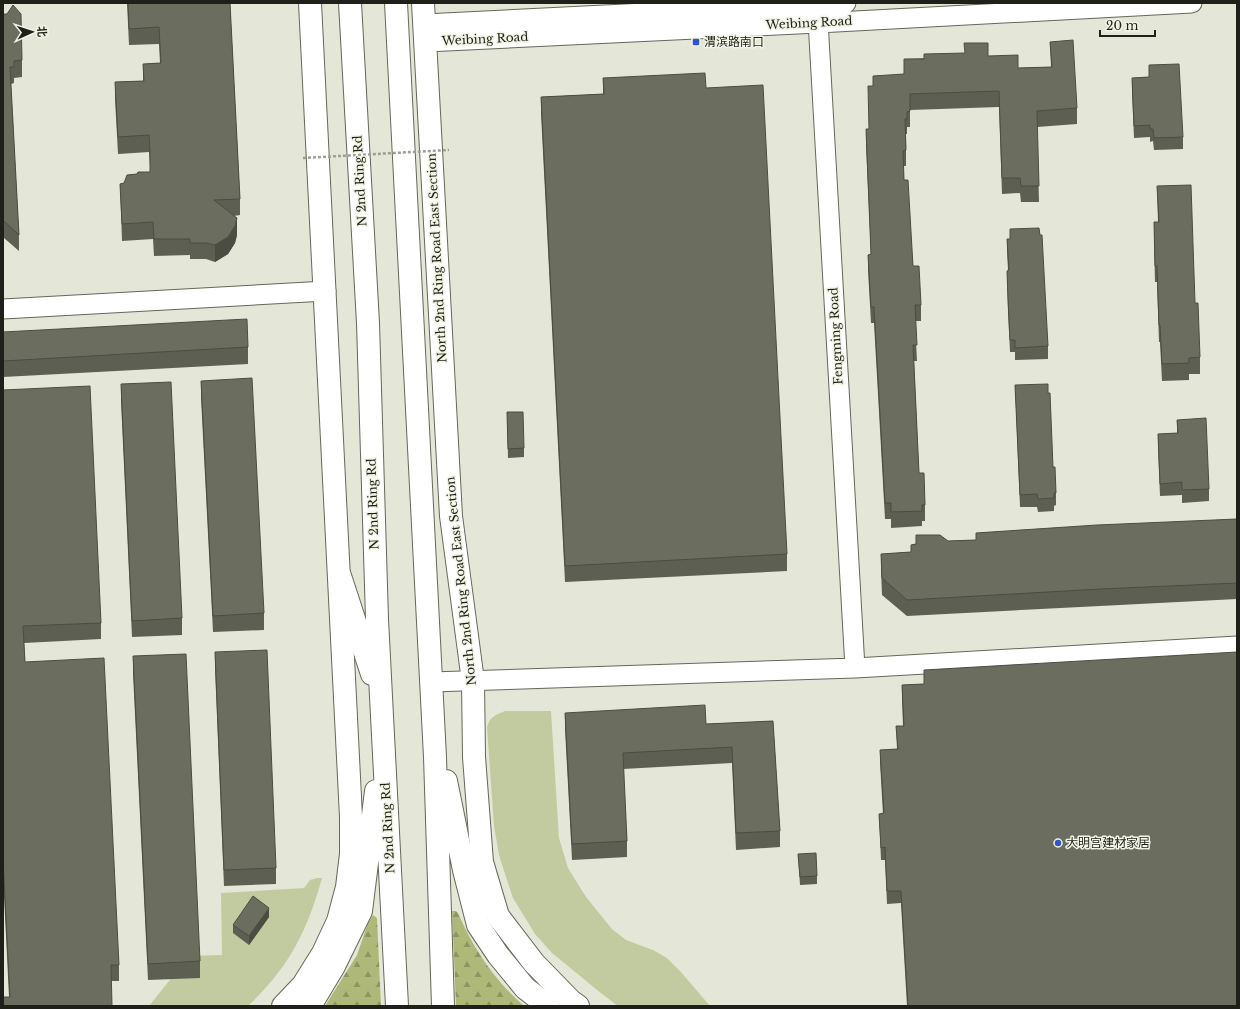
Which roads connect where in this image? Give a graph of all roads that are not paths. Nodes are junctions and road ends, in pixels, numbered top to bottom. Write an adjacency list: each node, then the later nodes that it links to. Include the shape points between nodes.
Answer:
1 (310, 3): 9 (main road)
2 (350, 3): 16 (main road, N 2nd Ring Rd, via 368,324)
3 (396, 3): 15 (main road)
4 (846, 3): 6 (street, Weibing Road)
5 (1192, 3): 8 (street, Weibing Road)
6 (817, 4): 7 (street, Weibing Road); 8 (street, Fengming Road)
7 (424, 23): 8 (street, Weibing Road); 14 (main road, North 2nd Ring Road East Section, via 451,516)
8 (818, 23): 13 (street, Fengming Road)
9 (326, 291): 10 (street); 11 (main road)
10 (3, 309)
11 (340, 576): 16 (main road); 19 (main road, via 351,817 348,881 338,921 323,953 302,985)
12 (1237, 646): 13 (street)
13 (855, 668): 14 (street)
14 (473, 681): 15 (street); 24 (main road, North 2nd Ring Road East Section, via 474,756 482,862 498,916 534,963)
15 (431, 682): 17 (main road)
16 (382, 702): 18 (main road, N 2nd Ring Rd)
17 (432, 706): 22 (main road); 23 (main road, via 464,870 478,925 524,988)
18 (384, 735): 20 (main road, via 361,911 334,966); 21 (main road, N 2nd Ring Rd)
19 (283, 1006)
20 (310, 1006)
21 (397, 1006)
22 (443, 1006)
23 (548, 1006)
24 (578, 1006)

